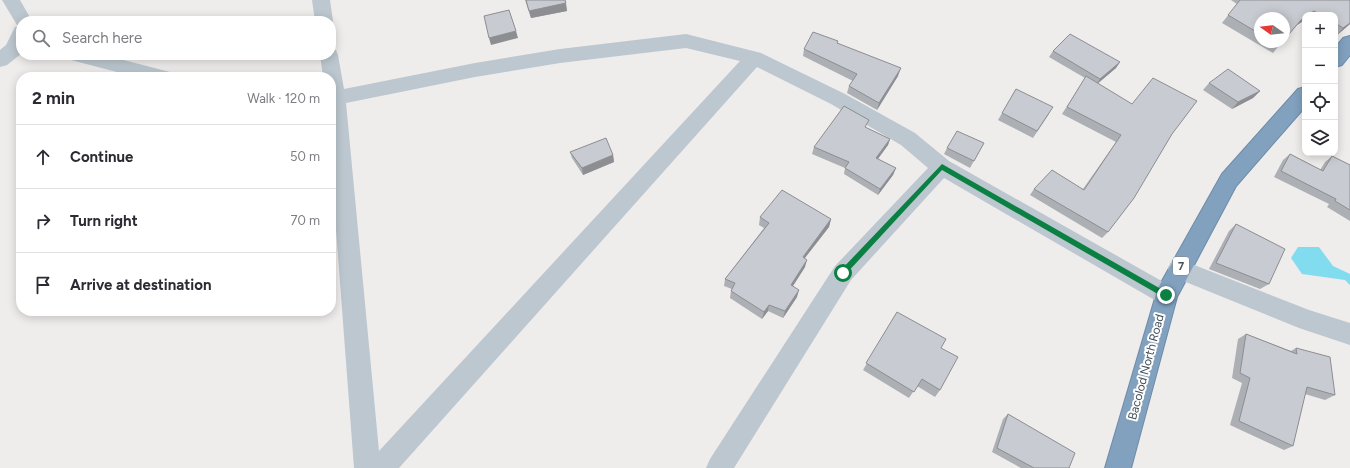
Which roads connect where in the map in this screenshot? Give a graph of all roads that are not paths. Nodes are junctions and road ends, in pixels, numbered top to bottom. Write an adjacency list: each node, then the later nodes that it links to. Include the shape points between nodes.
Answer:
1 (11, 0): 3 (street)
2 (321, 0): 4 (street)
3 (19, 16)
4 (323, 16)
5 (1350, 43): 7 (highway)
6 (16, 44): 9 (street, via 14,49)
7 (1338, 57)
8 (754, 58): 15 (street, via 686,41 560,56 475,70); 17 (street, via 838,99 908,139); 22 (street)
9 (0, 60)
10 (97, 60): 12 (street)
11 (329, 60): 13 (street)
12 (144, 72)
13 (331, 72)
14 (1302, 97): 18 (highway, Bacolod North Road / 7, via 1229,180)
15 (336, 98)
16 (336, 132): 21 (street)
17 (942, 167): 19 (street); 23 (street, via 843,273)
18 (1179, 269): 19 (highway, Bacolod North Road / 7); 20 (street, via 1307,320)
19 (1166, 295): 24 (highway, Bacolod North Road / 7)
20 (1350, 334)
21 (367, 468)
22 (381, 468)
23 (719, 468)
24 (1118, 468)

